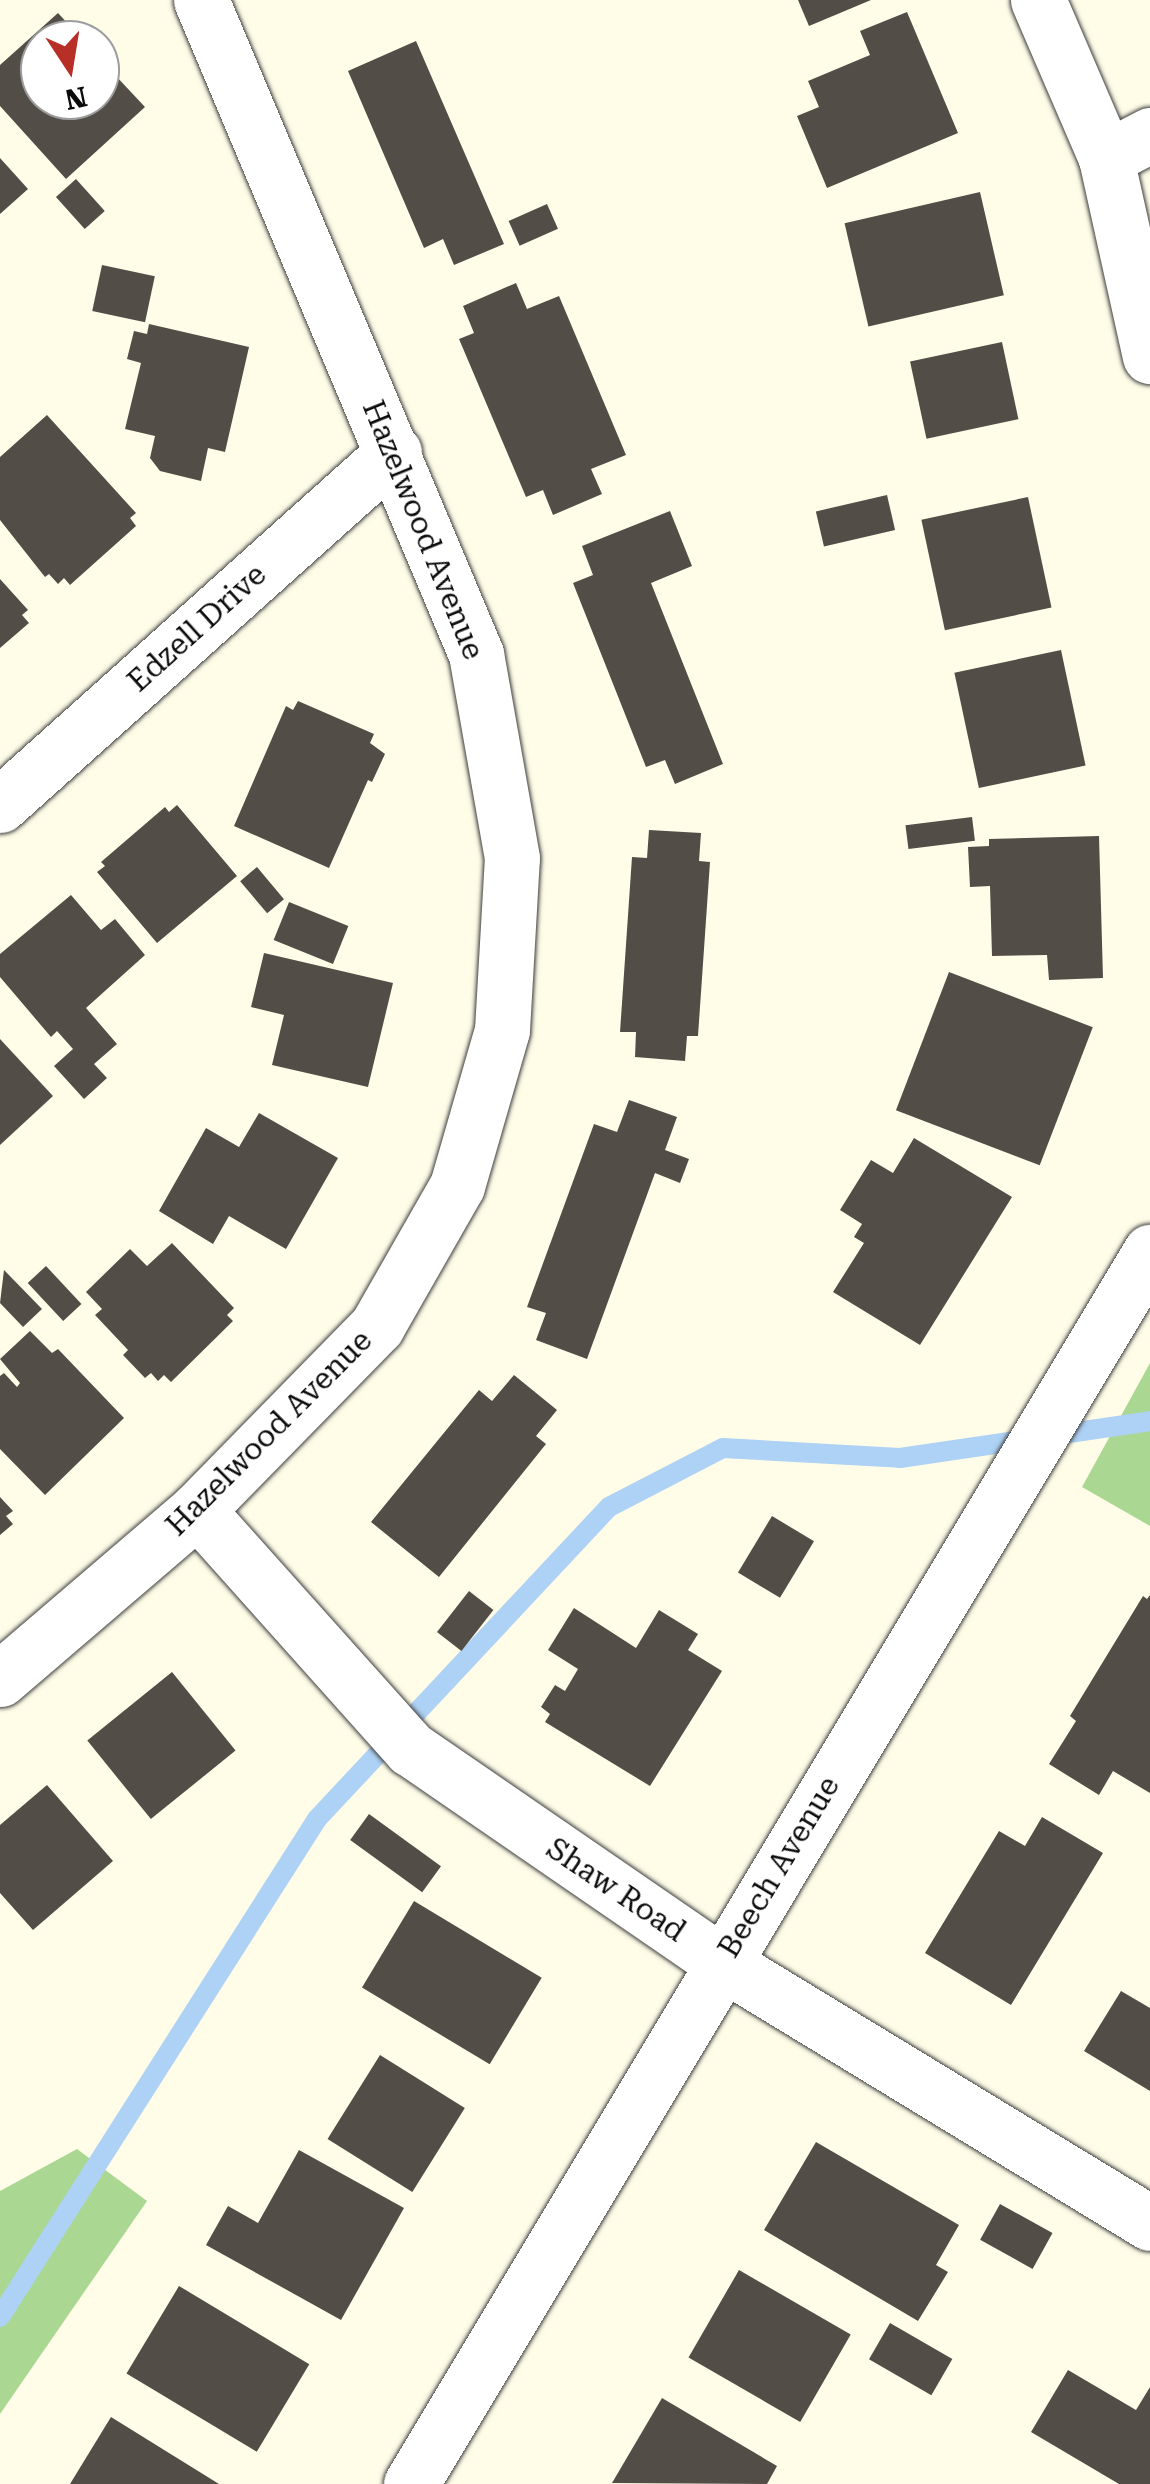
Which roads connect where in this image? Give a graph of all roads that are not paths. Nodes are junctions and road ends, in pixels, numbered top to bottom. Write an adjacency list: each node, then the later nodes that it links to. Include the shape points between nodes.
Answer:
1 (201, 0): 5 (street, Hazelwood Avenue)
2 (1038, 0): 3 (street)
3 (1128, 147): 4 (street)
4 (1150, 356)
5 (394, 452): 6 (street, Edzell Drive); 8 (street, Hazelwood Avenue, via 476,654 512,858 502,1030 457,1186 377,1326)
6 (0, 805)
7 (1150, 1252): 10 (street, Beech Avenue)
8 (197, 1510): 9 (street, Hazelwood Avenue); 10 (street, Shaw Road, via 411,1749)
9 (0, 1679)
10 (721, 1962): 11 (street, Shaw Road); 12 (street, Beech Avenue)
11 (1150, 2224)
12 (411, 2484)

